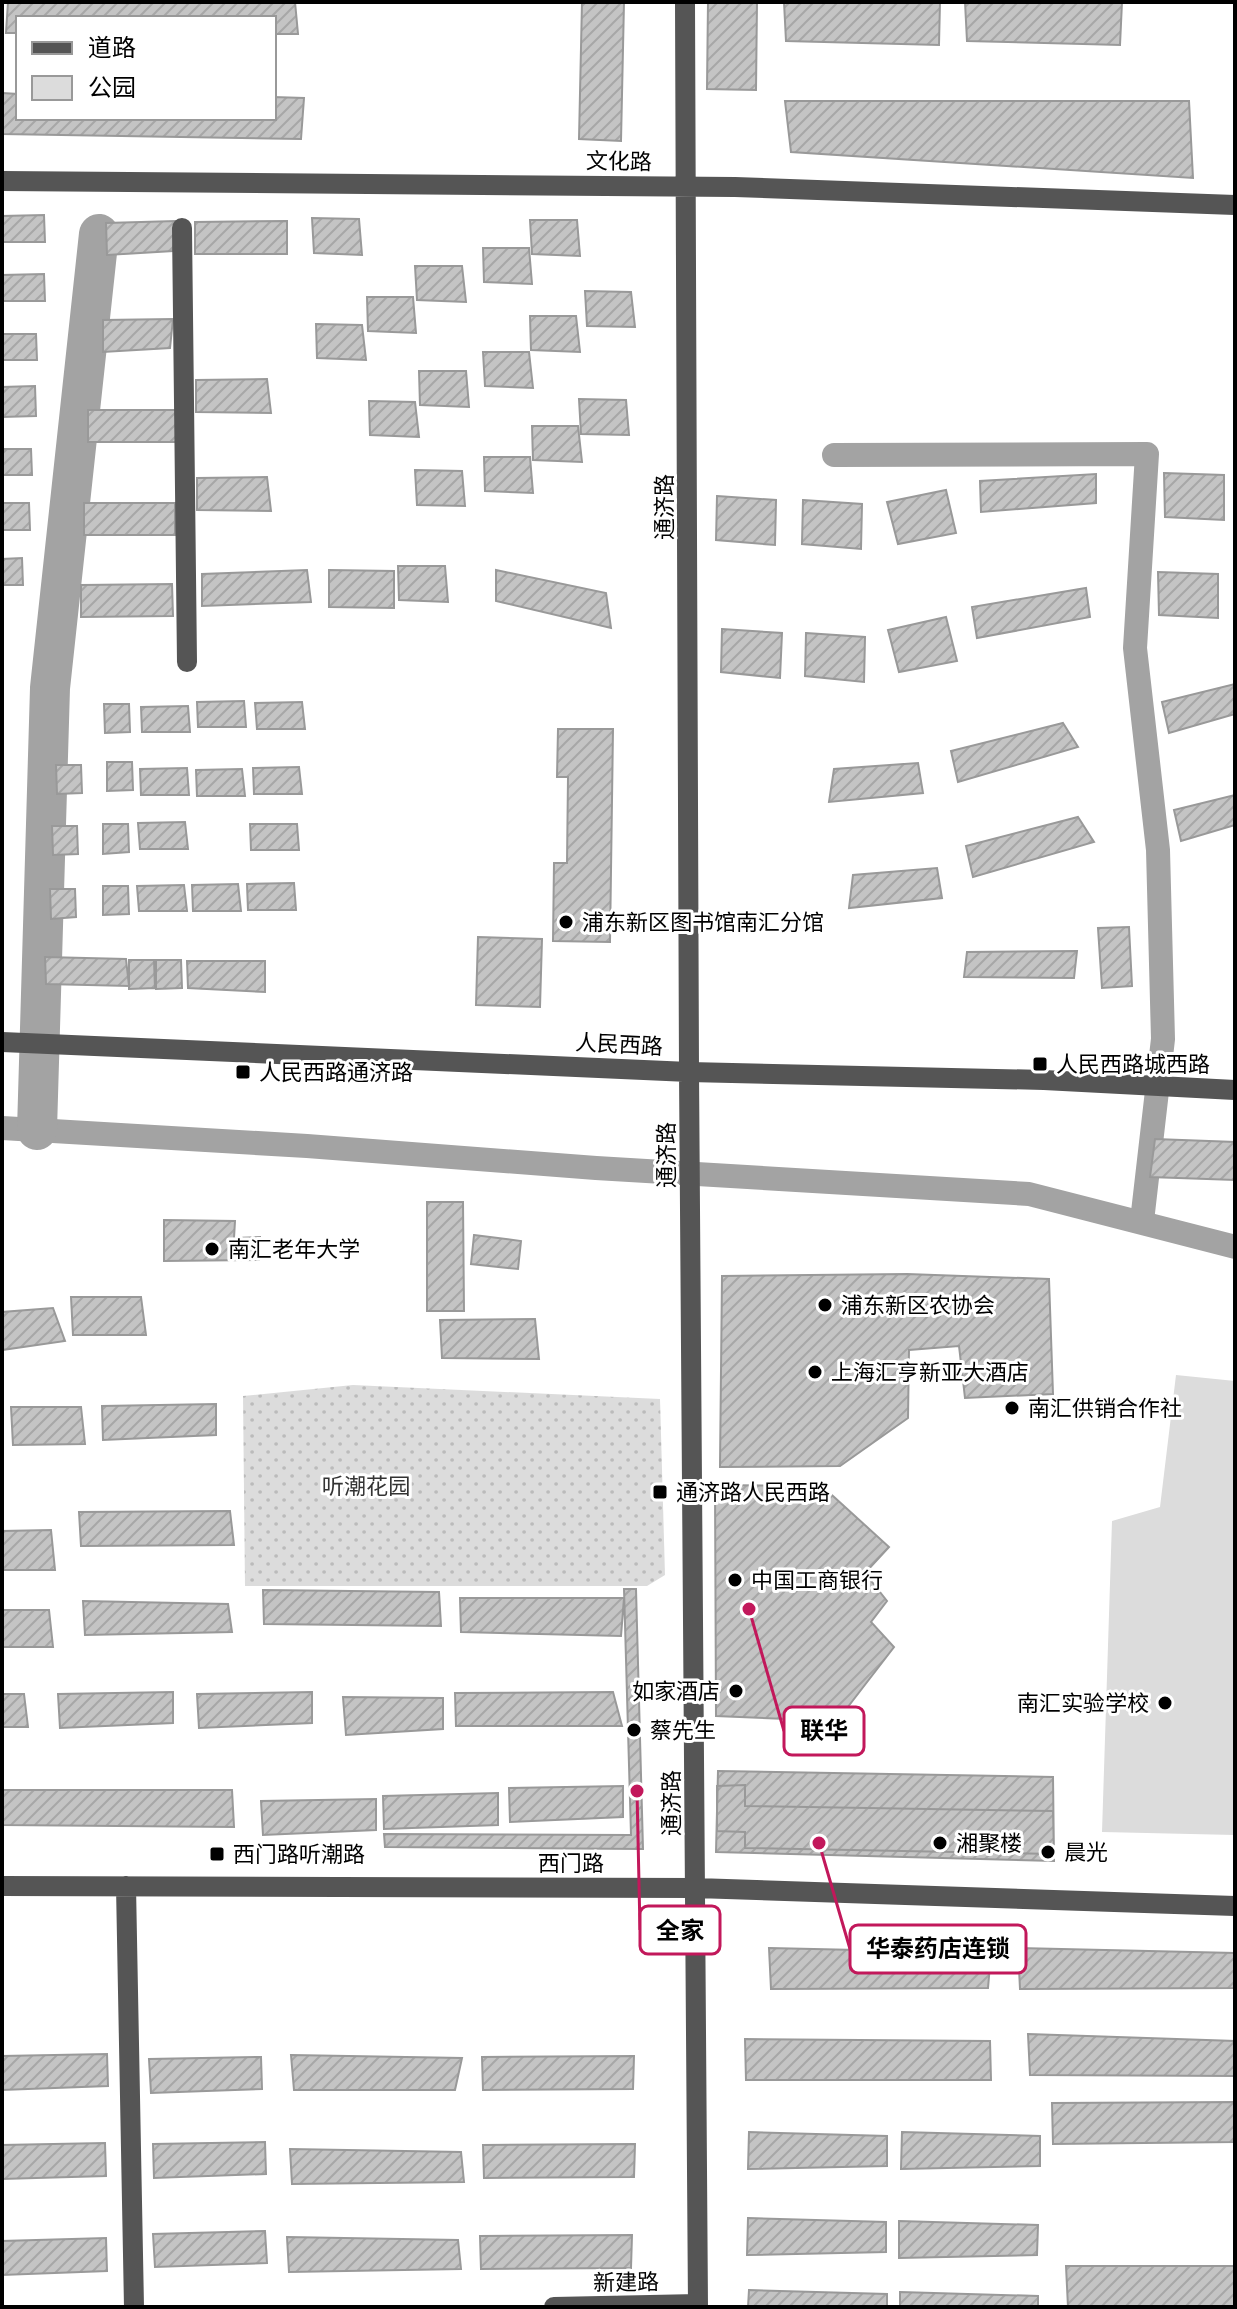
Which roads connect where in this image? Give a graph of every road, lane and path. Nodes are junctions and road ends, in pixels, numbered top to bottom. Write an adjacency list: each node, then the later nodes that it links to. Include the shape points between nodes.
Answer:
1 (685, 2): 3 (street, 通济路)
2 (2, 181): 3 (street, 文化路)
3 (686, 186): 4 (street, 文化路); 8 (street, 通济路)
4 (1235, 205)
5 (182, 228): 6 (street)
6 (187, 662)
7 (2, 1042): 8 (street, 人民西路)
8 (689, 1072): 9 (street, 人民西路); 12 (street, 通济路)
9 (1235, 1090)
10 (2, 1886): 11 (street, 西门路)
11 (126, 1886): 12 (street, 西门路); 15 (street)
12 (696, 1888): 13 (street, 西门路); 14 (street, 通济路)
13 (1235, 1906)
14 (698, 2306): 16 (street, 新建路)
15 (134, 2307)
16 (554, 2307)

